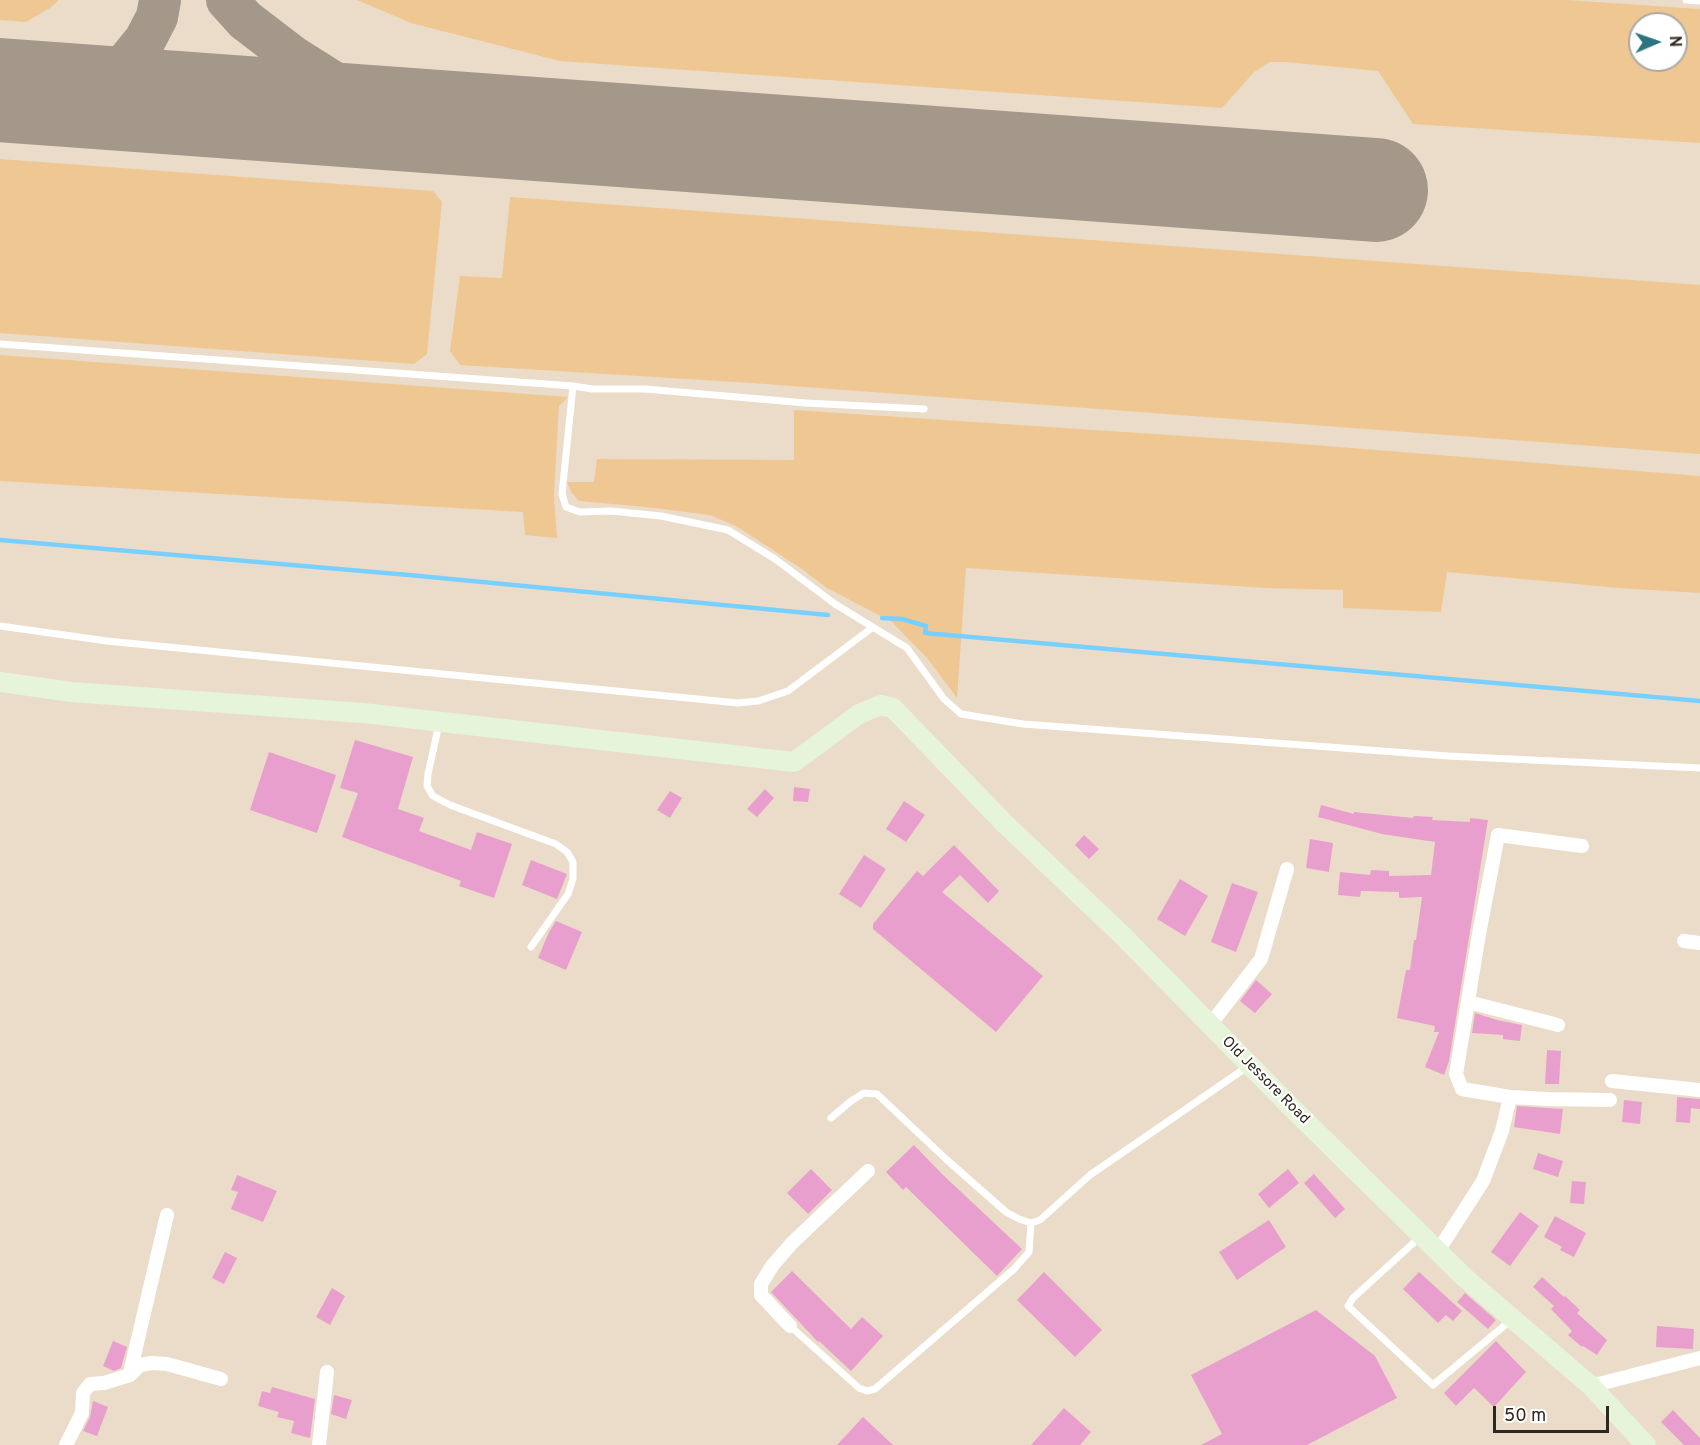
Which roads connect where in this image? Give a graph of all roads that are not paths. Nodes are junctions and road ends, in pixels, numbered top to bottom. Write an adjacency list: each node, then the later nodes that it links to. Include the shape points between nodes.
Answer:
1 (1686, 0): 2 (lane)
2 (1700, 1)
3 (0, 344): 4 (lane)
4 (573, 386): 5 (lane); 7 (lane, via 562,494 566,507 580,512 661,516 729,530)
5 (924, 409)
6 (0, 626): 7 (lane, via 107,641 738,703 789,691)
7 (873, 627): 10 (lane, via 908,648 944,699 961,714 975,718 1448,756)
8 (0, 682): 9 (street, via 71,692)
9 (440, 722): 15 (lane, via 428,774 427,786 433,796 556,844 573,862 568,894); 17 (street, Old Jessore Road, via 794,762 859,714 881,705 893,708)
10 (1700, 768)
11 (1582, 846): 16 (street, via 1498,835)
12 (1287, 869): 17 (street, via 1261,959)
13 (1684, 941): 14 (street)
14 (1700, 943)
15 (531, 947)
16 (1468, 1002): 18 (street); 22 (street, via 1458,1080 1462,1089)
17 (1210, 1025): 19 (street, Old Jessore Road)
18 (1558, 1025)
19 (1250, 1065): 27 (lane, via 1090,1176 1040,1220); 28 (street, Old Jessore Road)
20 (1612, 1082): 21 (street)
21 (1700, 1090)
22 (1510, 1097): 23 (street); 29 (street, via 1483,1181)
23 (1610, 1100)
24 (831, 1118): 27 (lane, via 864,1093 877,1094 1006,1212)
25 (868, 1171): 31 (street, via 792,1242 761,1284 761,1294)
26 (167, 1215): 34 (street)
27 (1031, 1223): 31 (lane, via 1029,1252 1014,1269 875,1389 859,1388)
28 (1422, 1236): 29 (street, Old Jessore Road); 30 (lane, via 1348,1306 1433,1385)
29 (1438, 1251): 30 (street, Old Jessore Road)
30 (1513, 1319): 36 (street, Old Jessore Road)
31 (790, 1326)
32 (1700, 1358): 36 (street)
33 (327, 1372): 38 (street)
34 (130, 1375): 35 (street, via 140,1365 152,1363); 37 (street, via 90,1384 83,1393 82,1413)
35 (221, 1380)
36 (1592, 1386): 39 (street, Old Jessore Road)
37 (66, 1445)
38 (319, 1445)
39 (1646, 1445)

